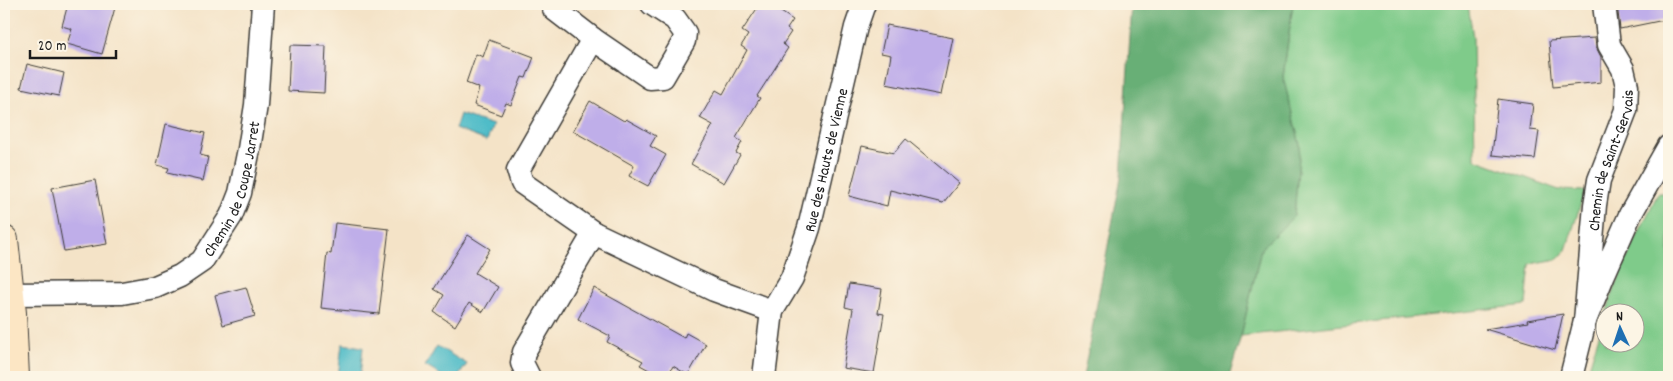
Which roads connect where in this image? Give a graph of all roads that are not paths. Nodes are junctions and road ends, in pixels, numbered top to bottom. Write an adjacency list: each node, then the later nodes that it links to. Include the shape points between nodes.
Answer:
1 (263, 4): 10 (street, Chemin de Coupe Jarret, via 256,105 240,193 231,216 202,261 155,287 122,293)
2 (553, 4): 6 (street, via 554,9)
3 (652, 4): 6 (street, via 675,19 685,33 684,41 664,77 650,78)
4 (864, 4): 11 (street, Rue des Hauts de Vienne, via 809,228 792,278)
5 (1604, 4): 12 (street, Chemin de Saint-Gervais, via 1609,45 1623,69 1627,86 1626,110 1600,180 1595,205)
6 (593, 39): 8 (street, via 518,170 522,182)
7 (1669, 146): 12 (street, via 1630,215)
8 (594, 233): 11 (street, via 714,290); 14 (street, via 524,352 522,363)
9 (4, 240): 10 (main road)
10 (10, 294): 13 (main road)
11 (772, 311): 15 (street, Rue des Hauts de Vienne)
12 (1585, 321): 16 (street)
13 (15, 377)
14 (529, 377)
15 (764, 377)
16 (1571, 377)

